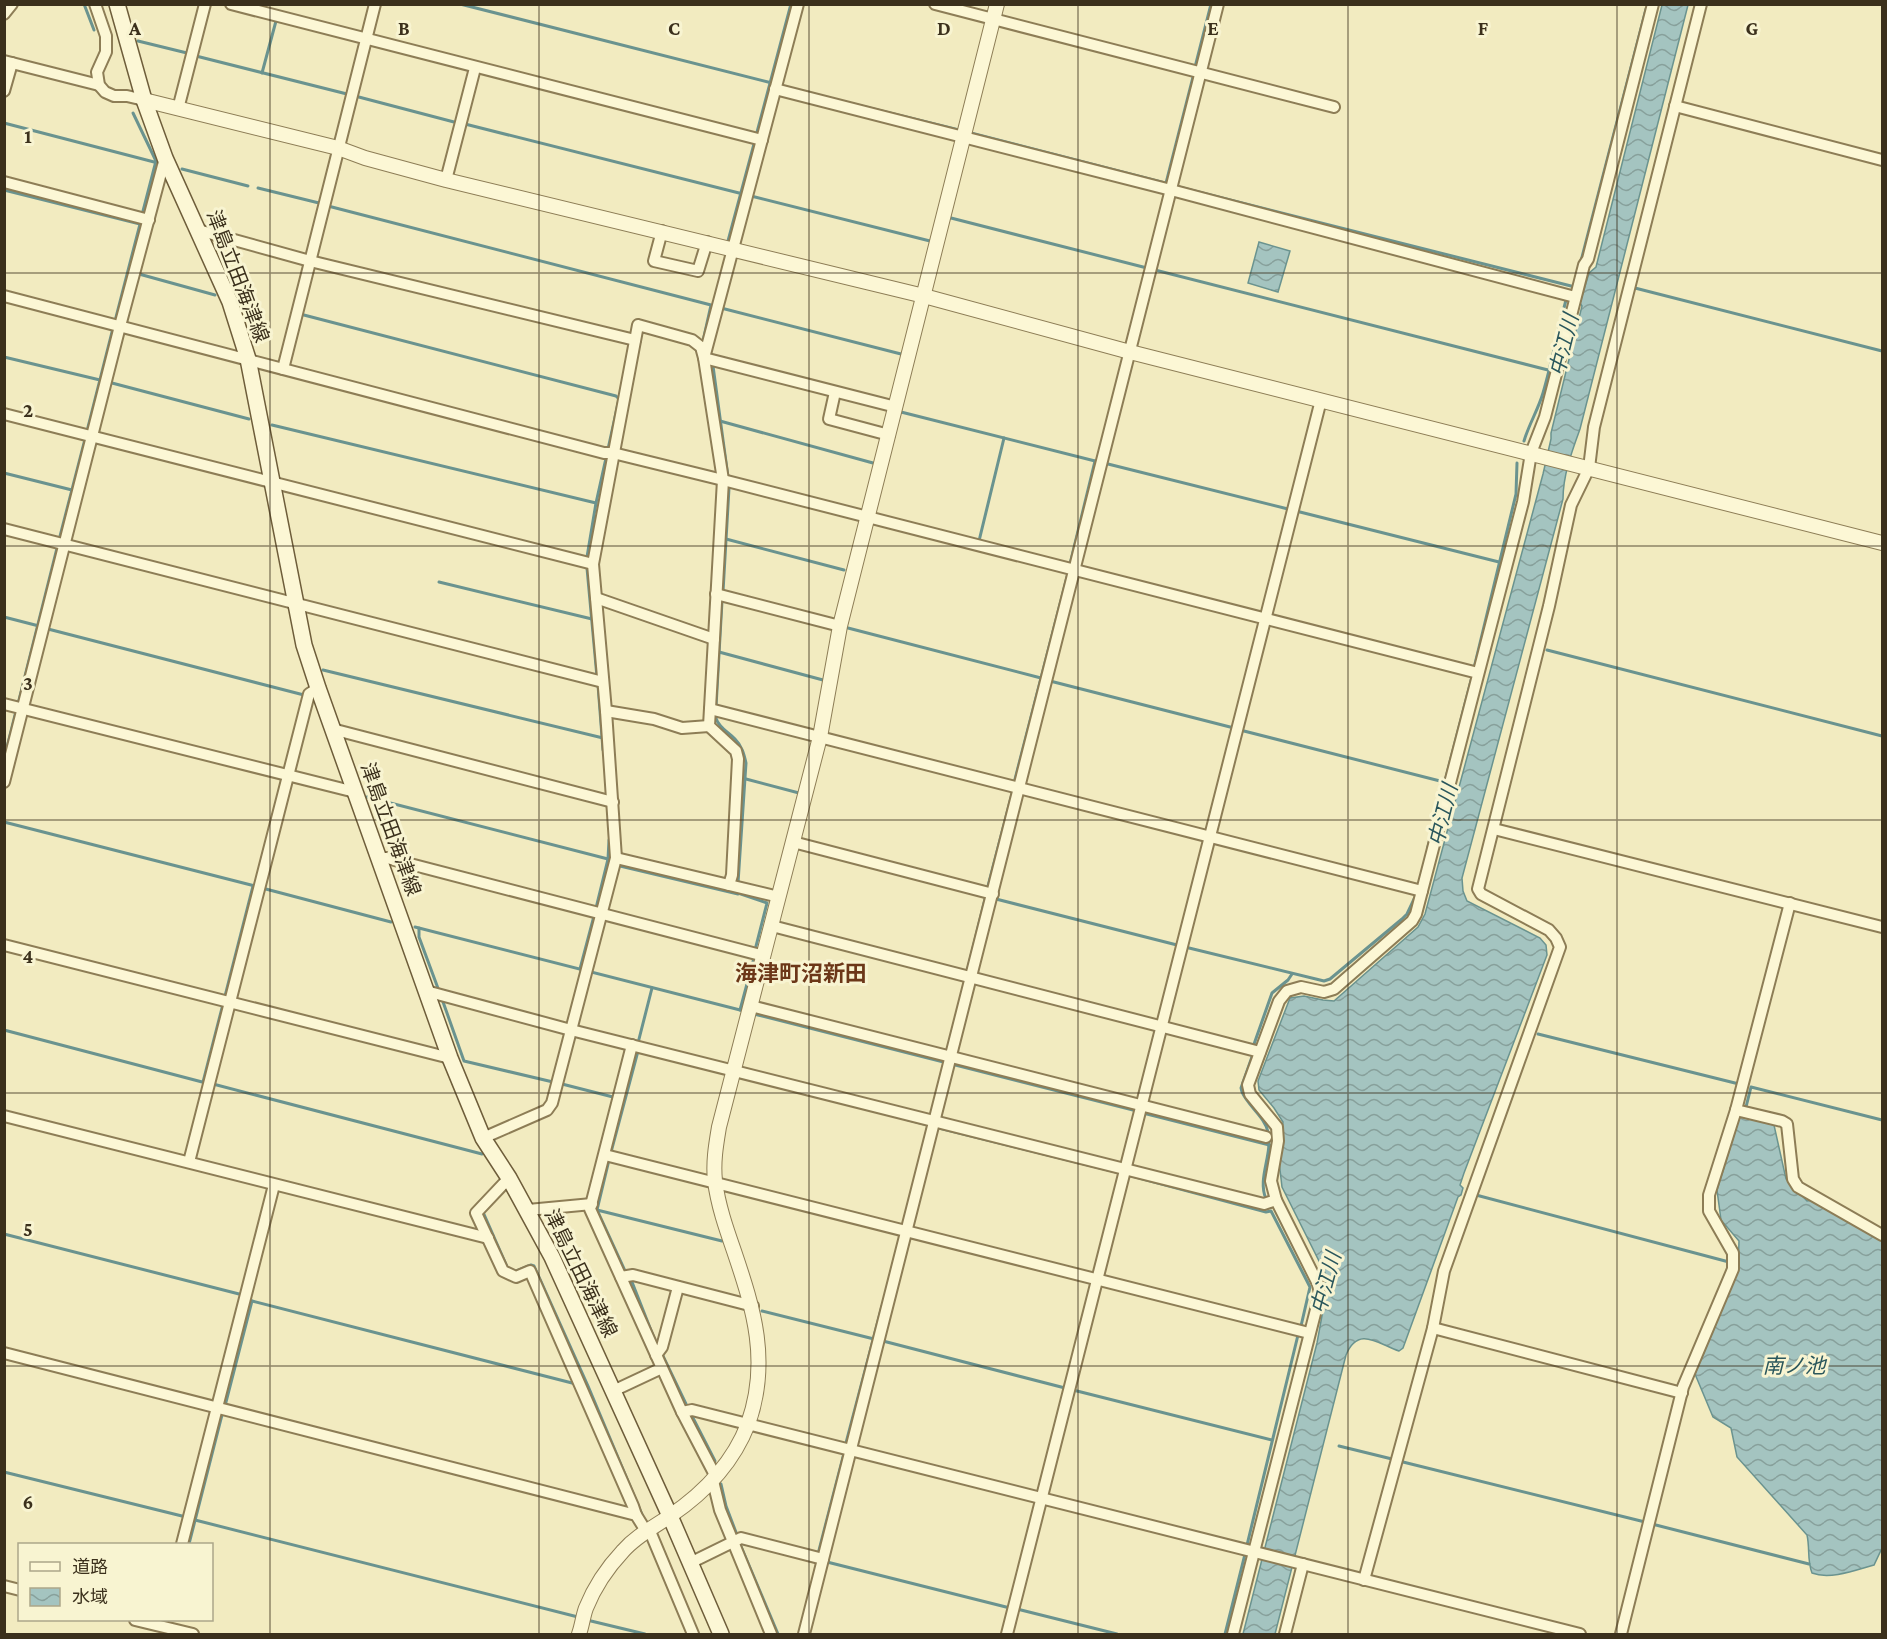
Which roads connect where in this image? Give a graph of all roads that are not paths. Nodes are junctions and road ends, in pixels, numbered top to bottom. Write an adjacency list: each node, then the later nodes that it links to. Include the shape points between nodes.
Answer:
1 (12, 4): 13 (street)
2 (95, 4): 19 (street, via 106,36 106,52 97,72)
3 (117, 4): 22 (main road, 津島立田海津線)
4 (205, 4): 25 (street)
5 (231, 4): 15 (street)
6 (375, 4): 15 (street)
7 (798, 4): 20 (street)
8 (934, 4): 14 (street)
9 (997, 4): 14 (street)
10 (1218, 4): 18 (street)
11 (1653, 4): 42 (street)
12 (1701, 4): 24 (street)
13 (4, 14)
14 (993, 20): 18 (street); 26 (street)
15 (366, 40): 17 (street); 28 (street)
16 (8, 62): 19 (street); 21 (street)
17 (475, 68): 27 (street); 31 (street)
18 (1201, 73): 23 (street); 33 (street)
19 (99, 85): 22 (street, via 114,96)
20 (775, 89): 26 (street); 27 (street)
21 (4, 91)
22 (144, 100): 25 (street); 29 (main road, 津島立田海津線)
23 (1334, 106)
24 (1675, 106): 30 (street); 57 (street)
25 (178, 109): 28 (street)
26 (964, 138): 33 (street); 41 (street)
27 (762, 140): 38 (street)
28 (339, 148): 31 (street); 39 (street)
29 (165, 158): 34 (street); 35 (main road, 津島立田海津線)
30 (1882, 160)
31 (446, 180): 36 (street)
32 (4, 182): 34 (street)
33 (1171, 190): 42 (street); 45 (street)
34 (149, 220): 43 (street)
35 (198, 230): 39 (street); 47 (main road, 津島立田海津線, via 230,302)
36 (662, 231): 37 (street); 37 (street, via 654,261 698,271)
37 (706, 242): 38 (street)
38 (732, 248): 41 (street); 46 (street)
39 (310, 261): 44 (street); 48 (street)
40 (4, 296): 43 (street)
41 (924, 296): 45 (street); 51 (street)
42 (1576, 296): 56 (street)
43 (120, 326): 47 (street); 54 (street)
44 (635, 340): 46 (street, via 638,325 692,340 701,347); 55 (street)
45 (1130, 352): 50 (street); 65 (street)
46 (704, 358): 49 (street); 58 (street)
47 (248, 360): 48 (street); 59 (main road, 津島立田海津線)
48 (283, 369): 55 (street)
49 (835, 392): 51 (street); 53 (street, via 829,419)
50 (1321, 400): 56 (street); 69 (street)
51 (896, 407): 53 (street)
52 (4, 414): 54 (street)
53 (889, 435): 60 (street)
54 (93, 436): 59 (street); 63 (street)
55 (613, 453): 58 (street); 64 (street)
56 (1534, 454): 57 (street); 72 (street)
57 (1585, 467): 62 (street); 87 (street, via 1570,505)
58 (723, 480): 60 (street); 66 (street)
59 (272, 482): 64 (street); 68 (main road, 津島立田海津線)
60 (868, 517): 65 (street); 70 (street)
61 (4, 529): 63 (street)
62 (1882, 543)
63 (65, 545): 68 (street); 76 (street)
64 (593, 564): 67 (street)
65 (1074, 569): 69 (street); 84 (street)
66 (716, 594): 70 (street); 71 (street)
67 (596, 598): 71 (street); 73 (street)
68 (295, 604): 73 (street); 74 (main road, 津島立田海津線)
69 (1265, 619): 72 (street); 88 (street)
70 (840, 626): 81 (street)
71 (714, 639): 77 (street)
72 (1478, 673): 93 (street)
73 (603, 682): 78 (street)
74 (318, 688): 80 (main road, 津島立田海津線); 82 (street, via 309,694)
75 (4, 704): 76 (street)
76 (23, 709): 82 (street); 83 (street)
77 (710, 709): 79 (street); 81 (street)
78 (606, 711): 79 (street, via 682,728); 86 (street)
79 (709, 726): 92 (street, via 736,751 738,759)
80 (332, 729): 85 (main road, 津島立田海津線); 86 (street)
81 (820, 737): 84 (street); 89 (street)
82 (287, 776): 85 (street); 104 (street)
83 (4, 782)
84 (1020, 787): 88 (street); 94 (street)
85 (355, 792): 90 (main road, 津島立田海津線)
86 (613, 802): 91 (street)
87 (1494, 829): 96 (street); 135 (street, via 1478,889 1549,930 1560,947 1444,1271)
88 (1210, 836): 93 (street); 106 (street)
89 (793, 842): 94 (street); 95 (street)
90 (379, 858): 97 (street); 103 (main road, 津島立田海津線)
91 (616, 858): 92 (street); 97 (street)
92 (729, 885): 95 (street)
93 (1422, 891): 109 (street, via 1412,921 1334,989 1287,990)
94 (993, 894): 102 (street)
95 (779, 897): 98 (street)
96 (1790, 903): 99 (street); 114 (street)
97 (601, 914): 101 (street); 107 (street)
98 (772, 927): 101 (street); 102 (street)
99 (1882, 927)
100 (4, 945): 104 (street)
101 (764, 956): 105 (street)
102 (972, 977): 106 (street); 111 (street)
103 (426, 991): 107 (street); 110 (main road, 津島立田海津線)
104 (230, 1002): 110 (street); 120 (street)
105 (750, 1010): 111 (street); 112 (street)
106 (1161, 1025): 109 (street); 113 (street)
107 (571, 1030): 108 (street); 118 (street, via 547,1110)
108 (632, 1045): 112 (street); 119 (street)
109 (1260, 1052): 125 (street, via 1248,1085 1250,1094 1277,1127 1271,1181)
110 (450, 1059): 118 (main road, 津島立田海津線)
111 (950, 1061): 113 (street); 116 (street)
112 (734, 1070): 116 (street); 123 (street, via 719,1127)
113 (1140, 1109): 117 (street); 121 (street)
114 (1741, 1111): 129 (street, via 1787,1124 1793,1179 1798,1187); 141 (street, via 1709,1195 1708,1211 1733,1253 1733,1269)
115 (4, 1116): 120 (street)
116 (935, 1121): 121 (street); 128 (street)
117 (1266, 1137)
118 (483, 1138): 122 (main road, 津島立田海津線)
119 (604, 1155): 123 (street); 126 (street)
120 (189, 1162): 124 (street)
121 (1125, 1169): 125 (street, via 1264,1204); 132 (street)
122 (509, 1178): 127 (main road, 津島立田海津線); 130 (street, via 476,1213)
123 (715, 1182): 128 (street); 134 (street)
124 (274, 1185): 130 (street); 142 (street)
125 (1276, 1200): 136 (street, via 1318,1284 1320,1294)
126 (592, 1204): 127 (street); 131 (street, via 590,1209)
127 (528, 1210): 140 (main road, 津島立田海津線)
128 (907, 1231): 132 (street); 145 (street)
129 (1882, 1235)
130 (488, 1238): 148 (street, via 503,1271 516,1277 530,1271)
131 (621, 1277): 133 (street, via 633,1275); 138 (street)
132 (1097, 1279): 136 (street); 147 (street)
133 (678, 1287): 134 (street); 138 (street, via 662,1347)
134 (753, 1306): 144 (street, via 759,1359 756,1394)
135 (1432, 1328): 141 (street); 157 (street)
136 (1309, 1333): 153 (street)
137 (4, 1353): 142 (street)
138 (656, 1355): 139 (street)
139 (662, 1368): 140 (street); 143 (street)
140 (613, 1391): 149 (main road, 津島立田海津線)
141 (1682, 1393): 170 (street)
142 (217, 1408): 148 (street); 152 (street)
143 (682, 1412): 144 (street, via 692,1410); 146 (street)
144 (747, 1424): 145 (street); 146 (street, via 736,1449)
145 (851, 1451): 147 (street); 154 (street)
146 (714, 1479): 149 (street); 151 (street, via 720,1510)
147 (1042, 1498): 153 (street); 166 (street)
148 (636, 1515): 150 (street)
149 (670, 1516): 150 (street); 155 (main road, 津島立田海津線)
150 (647, 1530): 161 (street, via 623,1550 602,1579 586,1608); 162 (street)
151 (733, 1542): 154 (street, via 741,1538); 155 (street); 164 (street)
152 (183, 1543)
153 (1257, 1553): 156 (street); 167 (street)
154 (824, 1559): 165 (street)
155 (690, 1563): 163 (main road, 津島立田海津線)
156 (1300, 1563): 157 (street); 168 (street)
157 (1364, 1580): 169 (street)
158 (139, 1621): 159 (street)
159 (161, 1627): 160 (street)
160 (193, 1635)
161 (579, 1635)
162 (693, 1635)
163 (721, 1635)
164 (771, 1635)
165 (804, 1635)
166 (1007, 1635)
167 (1233, 1635)
168 (1285, 1635)
169 (1580, 1635)
170 (1621, 1635)

